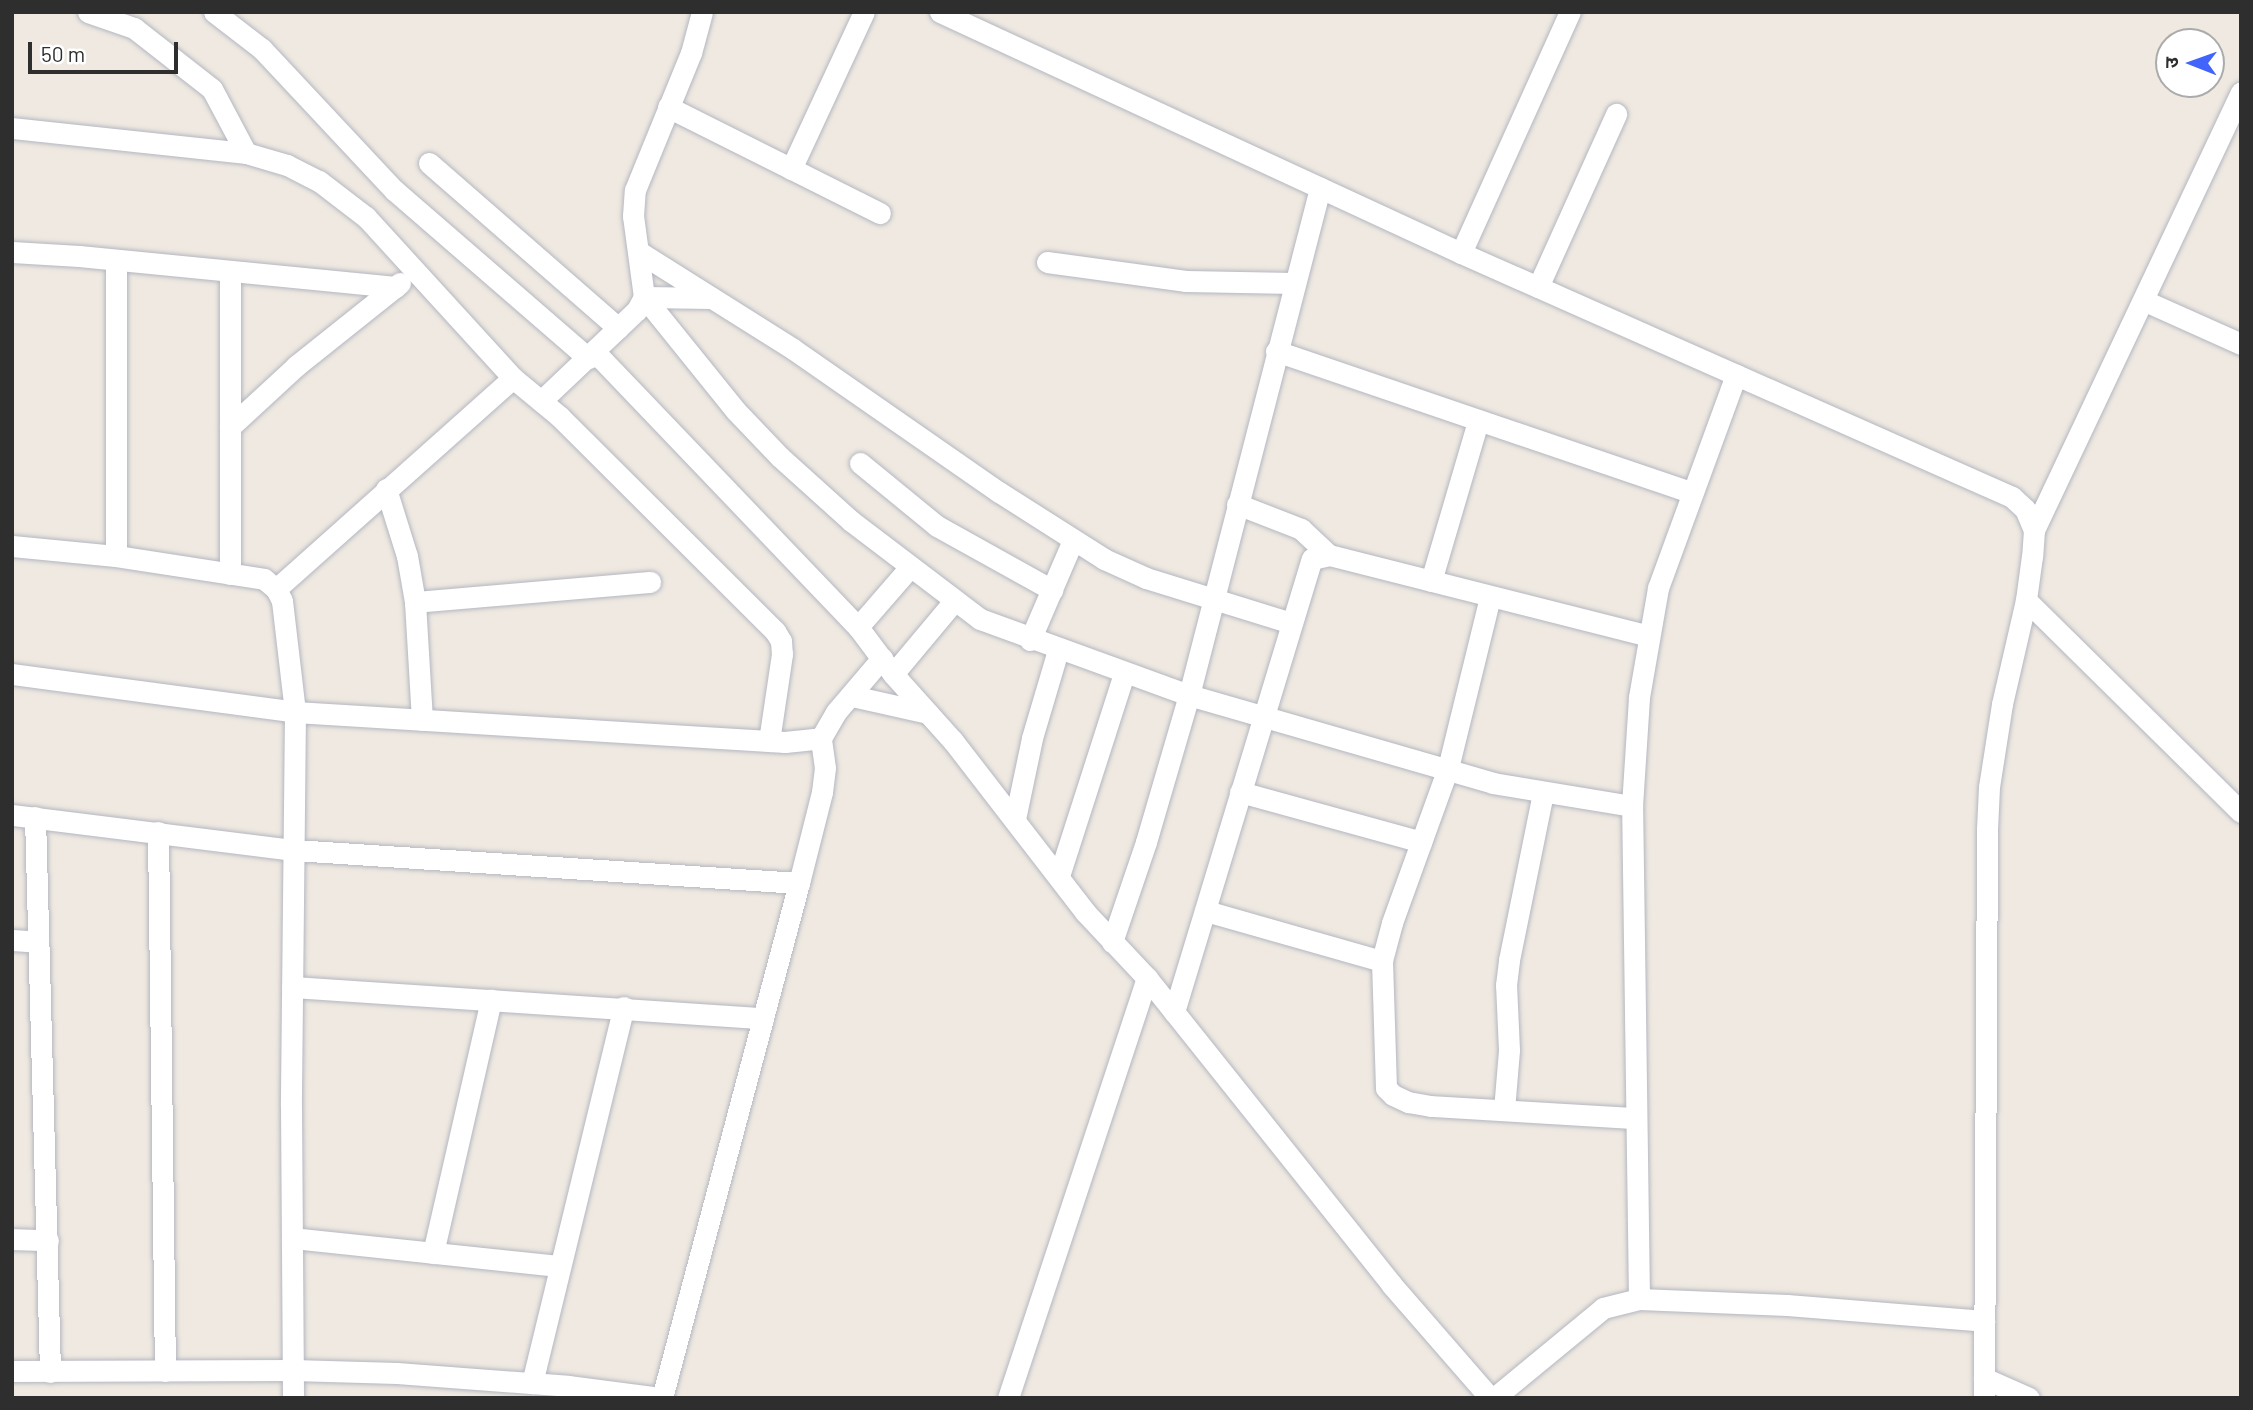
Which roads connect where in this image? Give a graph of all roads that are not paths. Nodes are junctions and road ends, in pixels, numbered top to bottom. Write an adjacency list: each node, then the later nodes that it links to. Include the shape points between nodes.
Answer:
1 (89, 12): 11 (street, via 134,29 212,89)
2 (214, 12): 32 (street, via 262,49 394,190)
3 (702, 12): 8 (street)
4 (864, 12): 13 (street)
5 (940, 12): 14 (street)
6 (1570, 12): 18 (street)
7 (2241, 93): 28 (street)
8 (668, 107): 13 (street); 17 (street, via 635,190 633,216)
9 (1616, 114): 24 (street)
10 (12, 128): 11 (street)
11 (246, 153): 22 (street, via 287,165 335,192 366,217)
12 (429, 163): 29 (street)
13 (792, 169): 15 (street)
14 (1320, 188): 18 (street); 23 (street)
15 (880, 214)
16 (12, 252): 19 (street)
17 (639, 252): 26 (street); 27 (street)
18 (1461, 253): 24 (street)
19 (116, 260): 21 (street); 46 (street)
20 (1047, 262): 23 (street, via 1186,281)
21 (230, 271): 25 (street); 37 (street)
22 (415, 271): 25 (street); 34 (street)
23 (1294, 283): 31 (street)
24 (1538, 287): 33 (street)
25 (395, 288): 37 (street, via 296,366)
26 (644, 297): 27 (street); 29 (street); 47 (street, via 736,411 780,457)
27 (712, 298): 43 (street)
28 (2145, 301): 30 (street); 42 (street)
29 (618, 328): 32 (street)
30 (2241, 344)
31 (1276, 351): 36 (street); 41 (street)
32 (592, 355): 35 (street); 59 (street)
33 (1736, 375): 40 (street); 42 (street, via 2012,497 2025,509)
34 (513, 377): 35 (street); 39 (street)
35 (541, 401): 73 (street, via 775,631 782,654)
36 (1478, 421): 40 (street); 49 (street)
37 (230, 427): 48 (street)
38 (860, 463): 52 (street, via 937,526)
39 (386, 489): 51 (street); 57 (street, via 407,556)
40 (1692, 493): 60 (street, via 1658,588)
41 (1237, 504): 45 (street, via 1301,529); 54 (street)
42 (2034, 530): 55 (street)
43 (1073, 540): 52 (street); 54 (street, via 1146,578)
44 (12, 545): 46 (street)
45 (1329, 555): 49 (street); 58 (street, via 1312,559)
46 (116, 556): 48 (street)
47 (910, 567): 56 (street); 59 (street)
48 (230, 574): 51 (street, via 264,579)
49 (1431, 581): 53 (street)
50 (650, 582): 57 (street)
51 (276, 589): 68 (street, via 284,617)
52 (1052, 590): 61 (street)
53 (1490, 597): 60 (street); 74 (street)
54 (1214, 600): 58 (street); 66 (street)
55 (2026, 600): 78 (street); 106 (street, via 1989,787)
56 (954, 601): 61 (street, via 980,620); 63 (street)
57 (415, 602): 71 (street)
58 (1292, 623): 70 (street)
59 (858, 626): 63 (street)
60 (1648, 636): 77 (street)
61 (1030, 640): 62 (street)
62 (1058, 650): 64 (street); 81 (street)
63 (887, 666): 67 (street); 69 (street)
64 (1124, 673): 66 (street); 85 (street)
65 (12, 674): 68 (street)
66 (1189, 695): 70 (street); 90 (street)
67 (852, 696): 69 (street); 72 (street)
68 (295, 712): 71 (street); 84 (street)
69 (928, 713): 81 (street)
70 (1263, 717): 74 (street); 75 (street)
71 (422, 720): 73 (street)
72 (821, 738): 73 (street); 86 (street, via 822,792)
73 (769, 741)
74 (1448, 768): 76 (street); 83 (street)
75 (1240, 792): 83 (street); 87 (street)
76 (1543, 793): 77 (street); 98 (street, via 1509,960)
77 (1632, 806): 99 (street)
78 (2241, 812)
79 (12, 815): 80 (street)
80 (35, 817): 82 (street); 89 (street)
81 (1014, 819): 85 (street)
82 (158, 832): 84 (street); 109 (street)
83 (1421, 842): 91 (street)
84 (294, 850): 86 (street); 93 (street)
85 (1059, 876): 90 (street)
86 (799, 883): 97 (street)
87 (1206, 911): 91 (street); 96 (street)
88 (12, 940): 89 (street)
89 (38, 942): 102 (street)
90 (1112, 942): 92 (street)
91 (1382, 961): 98 (street, via 1386,1088 1408,1102)
92 (1147, 978): 96 (street); 117 (street)
93 (292, 987): 94 (street); 100 (street)
94 (491, 1000): 95 (street); 103 (street)
95 (624, 1007): 97 (street); 104 (street)
96 (1174, 1012): 118 (street, via 1391,1284)
97 (763, 1018): 116 (street)
98 (1504, 1110): 99 (street)
99 (1634, 1118): 105 (street)
100 (292, 1238): 103 (street); 107 (street)
101 (12, 1239): 102 (street)
102 (48, 1240): 110 (street)
103 (433, 1253): 104 (street)
104 (558, 1266): 111 (street)
105 (1639, 1299): 106 (street); 118 (street, via 1603,1308)
106 (1984, 1321): 113 (street)
107 (293, 1370): 109 (street); 112 (street); 115 (street)
108 (12, 1371): 110 (street)
109 (165, 1371): 110 (street)
110 (50, 1372)
111 (532, 1383): 112 (street); 114 (street)
112 (463, 1388)
113 (1984, 1388): 119 (street)
114 (583, 1392): 116 (street)
115 (293, 1398)
116 (661, 1398)
117 (1008, 1398)
118 (1492, 1398)
119 (2029, 1398)

